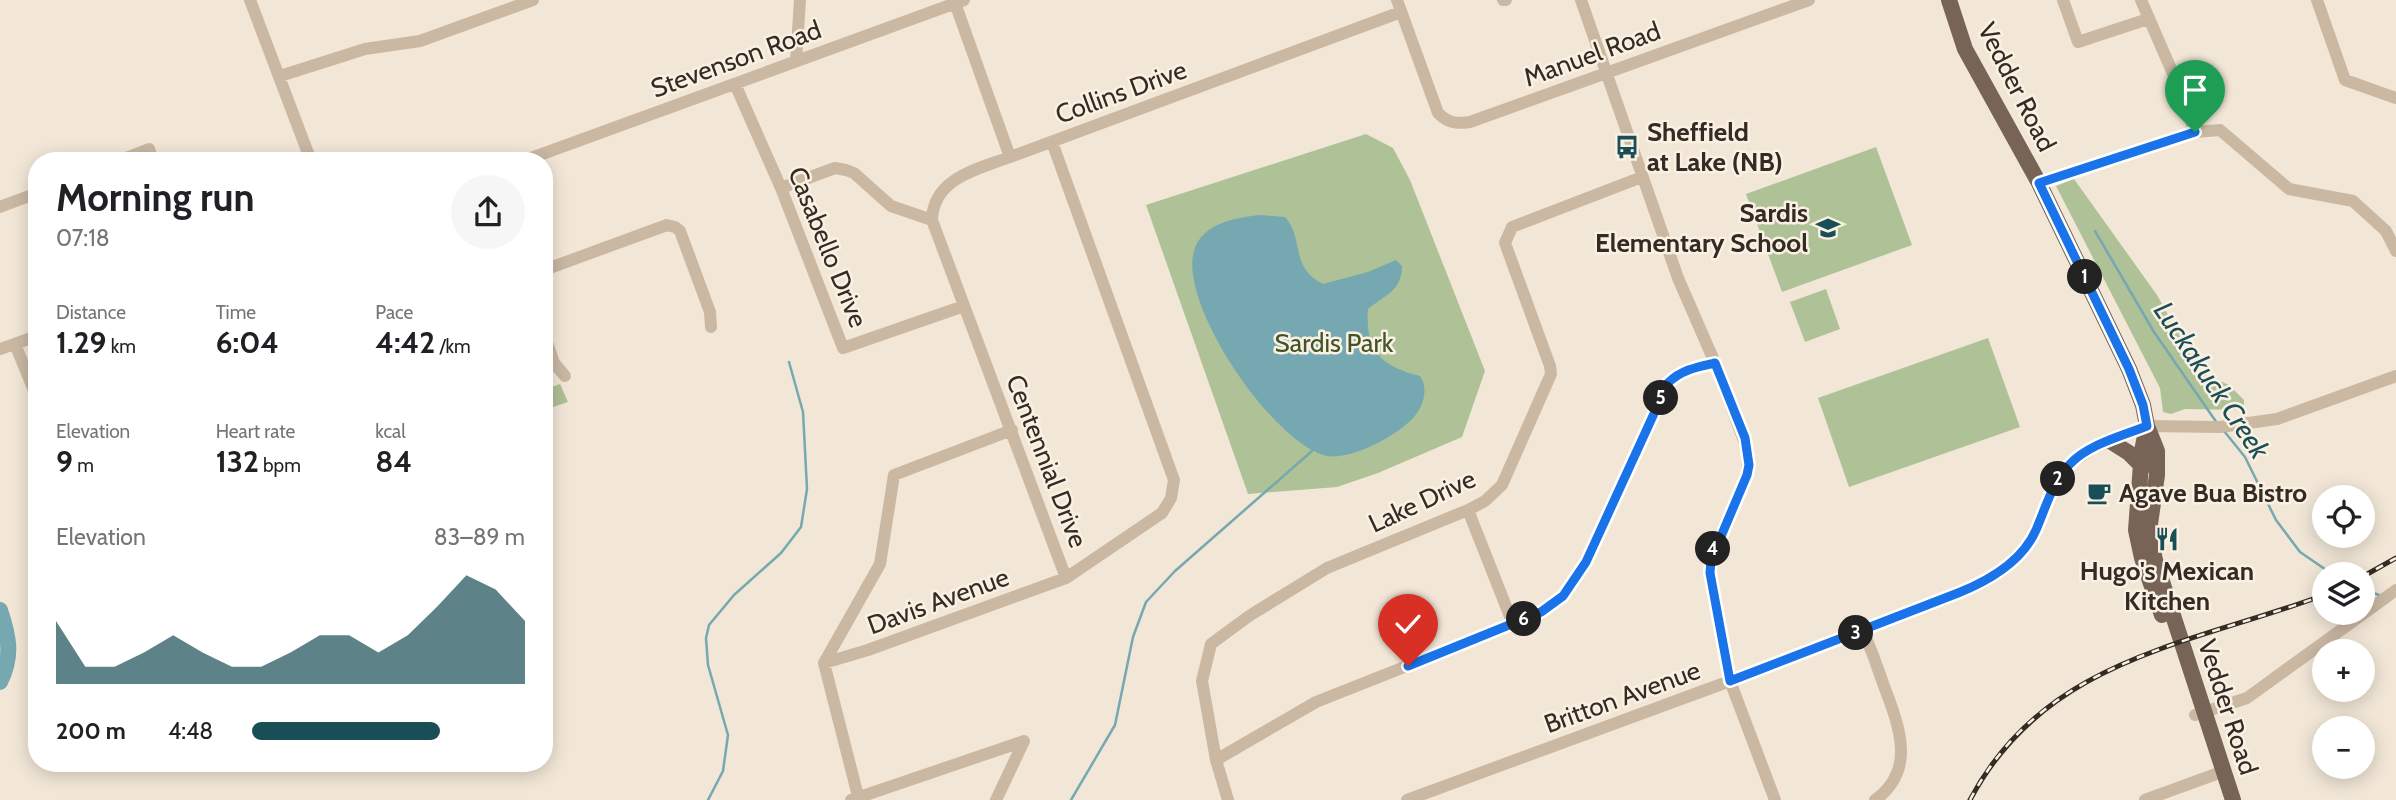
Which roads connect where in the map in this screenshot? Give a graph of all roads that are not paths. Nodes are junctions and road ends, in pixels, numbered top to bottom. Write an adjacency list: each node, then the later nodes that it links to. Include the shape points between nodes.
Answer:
1 (250, 0): 15 (street)
2 (533, 0): 15 (street, via 420,41 365,49)
3 (800, 0): 13 (street)
4 (1581, 0): 14 (street)
5 (1809, 0): 14 (street, Manuel Road)
6 (1949, 0): 24 (main road, Vedder Road, via 1965,49)
7 (2063, 0): 12 (street, via 2078,42)
8 (2141, 0): 12 (street)
9 (2317, 0): 17 (street, via 2345,80)
10 (959, 2): 13 (street, Stevenson Road); 22 (street)
11 (1399, 6): 14 (street, Manuel Road, via 1438,113 1451,122 1470,122); 19 (street, Collins Drive)
12 (2148, 19): 18 (street)
13 (796, 61): 16 (street, Stevenson Road)
14 (1607, 74): 23 (street)
15 (280, 76): 20 (street)
16 (735, 84): 21 (street, Stevenson Road); 25 (street, Casabello Drive)
17 (2396, 99)
18 (2195, 132): 24 (street); 29 (street, via 2220,130 2289,189 2353,201 2386,231)
19 (1052, 142): 22 (street, Collins Drive); 46 (street, Centennial Drive, via 1174,480 1162,513)
20 (308, 152)
21 (548, 152)
22 (1010, 157): 28 (street, via 963,175 944,188 932,209)
23 (1642, 177): 37 (street); 45 (street, Lake Drive, via 1512,227 1508,233 1505,243 1551,374 1502,485 1485,502)
24 (2039, 183): 41 (main road, Vedder Road, via 2129,369)
25 (781, 188): 28 (street, via 835,168 846,170 891,206); 31 (street, Casabello Drive, via 843,348)
26 (28, 196): 27 (street)
27 (0, 207)
28 (932, 220): 31 (street, Centennial Drive)
29 (2396, 251)
30 (553, 267): 32 (street, via 667,225 675,227 710,312)
31 (964, 306): 42 (street, Centennial Drive)
32 (711, 327)
33 (28, 339): 34 (street)
34 (15, 344): 35 (street); 38 (street)
35 (0, 349)
36 (553, 359): 39 (street)
37 (1715, 363): 48 (street, via 1688,369 1668,383 1586,562 1563,596); 51 (street, via 1748,452 1747,475 1711,560)
38 (28, 376)
39 (565, 376)
40 (2396, 376): 41 (street, via 2277,419 2220,427)
41 (2147, 426): 43 (street, Britton Avenue); 44 (main road, Vedder Road); 52 (main road, Vedder Road, via 2157,451 2149,531)
42 (1012, 430): 46 (street, Centennial Drive); 50 (street, via 894,475 880,564)
43 (2110, 441): 44 (main road); 49 (street, Britton Avenue, via 2071,463 2054,487 2029,543 2001,571 1981,584)
44 (2143, 467): 52 (main road, Vedder Road, via 2136,530 2142,558)
45 (1468, 510): 48 (street); 53 (street, Lake Drive, via 1327,568 1211,644 1202,681)
46 (1066, 578): 50 (street, Davis Avenue)
47 (2396, 590): 52 (street, via 2247,698)
48 (1513, 624): 53 (street, via 1316,702)
49 (1863, 630): 51 (street, Britton Avenue); 60 (street, via 1898,723 1901,743 1897,773)
50 (824, 663): 55 (street)
51 (1730, 681): 58 (street, Britton Avenue); 59 (street)
52 (2199, 714): 54 (main road, Vedder Road); 63 (main road, Vedder Road)
53 (1216, 760): 57 (street, Lake Drive)
54 (2216, 774): 61 (street); 62 (main road, Vedder Road)
55 (854, 798): 56 (street, via 1024,741)
56 (996, 800)
57 (1228, 800)
58 (1407, 800)
59 (1775, 800)
60 (1875, 800)
61 (2145, 800)
62 (2224, 800)
63 (2233, 800)

